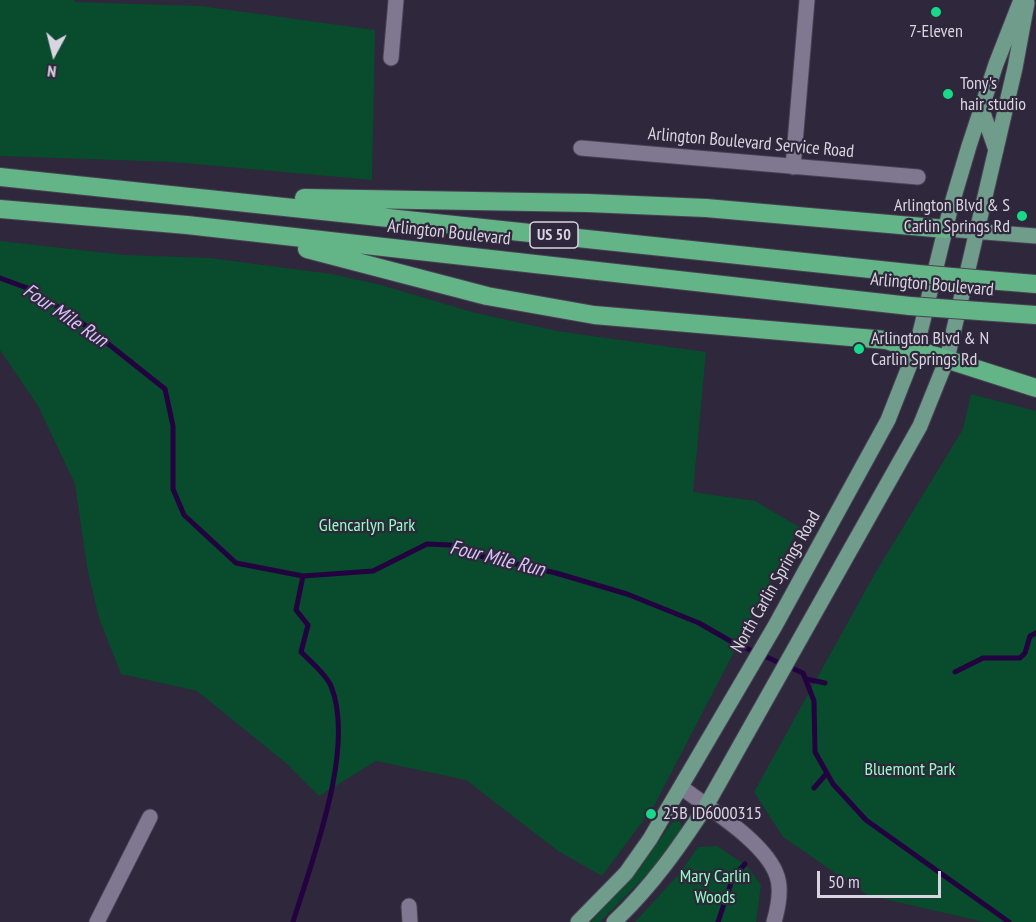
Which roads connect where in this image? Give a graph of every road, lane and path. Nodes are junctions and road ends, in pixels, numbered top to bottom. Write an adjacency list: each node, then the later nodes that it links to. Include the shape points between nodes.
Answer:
1 (396, 0): 5 (street)
2 (807, 0): 9 (street)
3 (1021, 0): 6 (main road, North Carlin Springs Road)
4 (1027, 0): 8 (main road)
5 (391, 57)
6 (981, 107): 8 (main road); 15 (main road, North Carlin Springs Road)
7 (581, 148): 9 (street, Arlington Boulevard Service Road)
8 (996, 151): 16 (main road)
9 (793, 167): 11 (street, Arlington Boulevard Service Road)
10 (0, 177): 12 (highway, Arlington Boulevard / US 50)
11 (918, 177)
12 (190, 196): 15 (highway, via 588,202); 18 (highway, Arlington Boulevard / US 50, bridge)
13 (0, 209): 14 (highway, Arlington Boulevard / US 50)
14 (187, 225): 19 (highway, Arlington Boulevard / US 50, bridge, via 910,306); 20 (highway, via 331,254 487,296 594,315 886,340)
15 (946, 229): 16 (main road); 20 (main road, North Carlin Springs Road)
16 (977, 231): 17 (main road); 21 (main road)
17 (1036, 236)
18 (1036, 284)
19 (1036, 315)
20 (916, 349): 21 (highway); 23 (main road, North Carlin Springs Road, via 888,420)
21 (947, 359): 22 (highway); 24 (main road, via 920,426)
22 (1036, 388)
23 (681, 787): 24 (street); 29 (main road, North Carlin Springs Road, via 626,873)
24 (705, 806): 30 (main road, via 672,858); 31 (street, via 745,835 770,862 777,876 779,903)
25 (150, 818): 27 (street)
26 (409, 906): 28 (street)
27 (97, 922)
28 (410, 922)
29 (578, 922)
30 (614, 922)
31 (774, 922)

